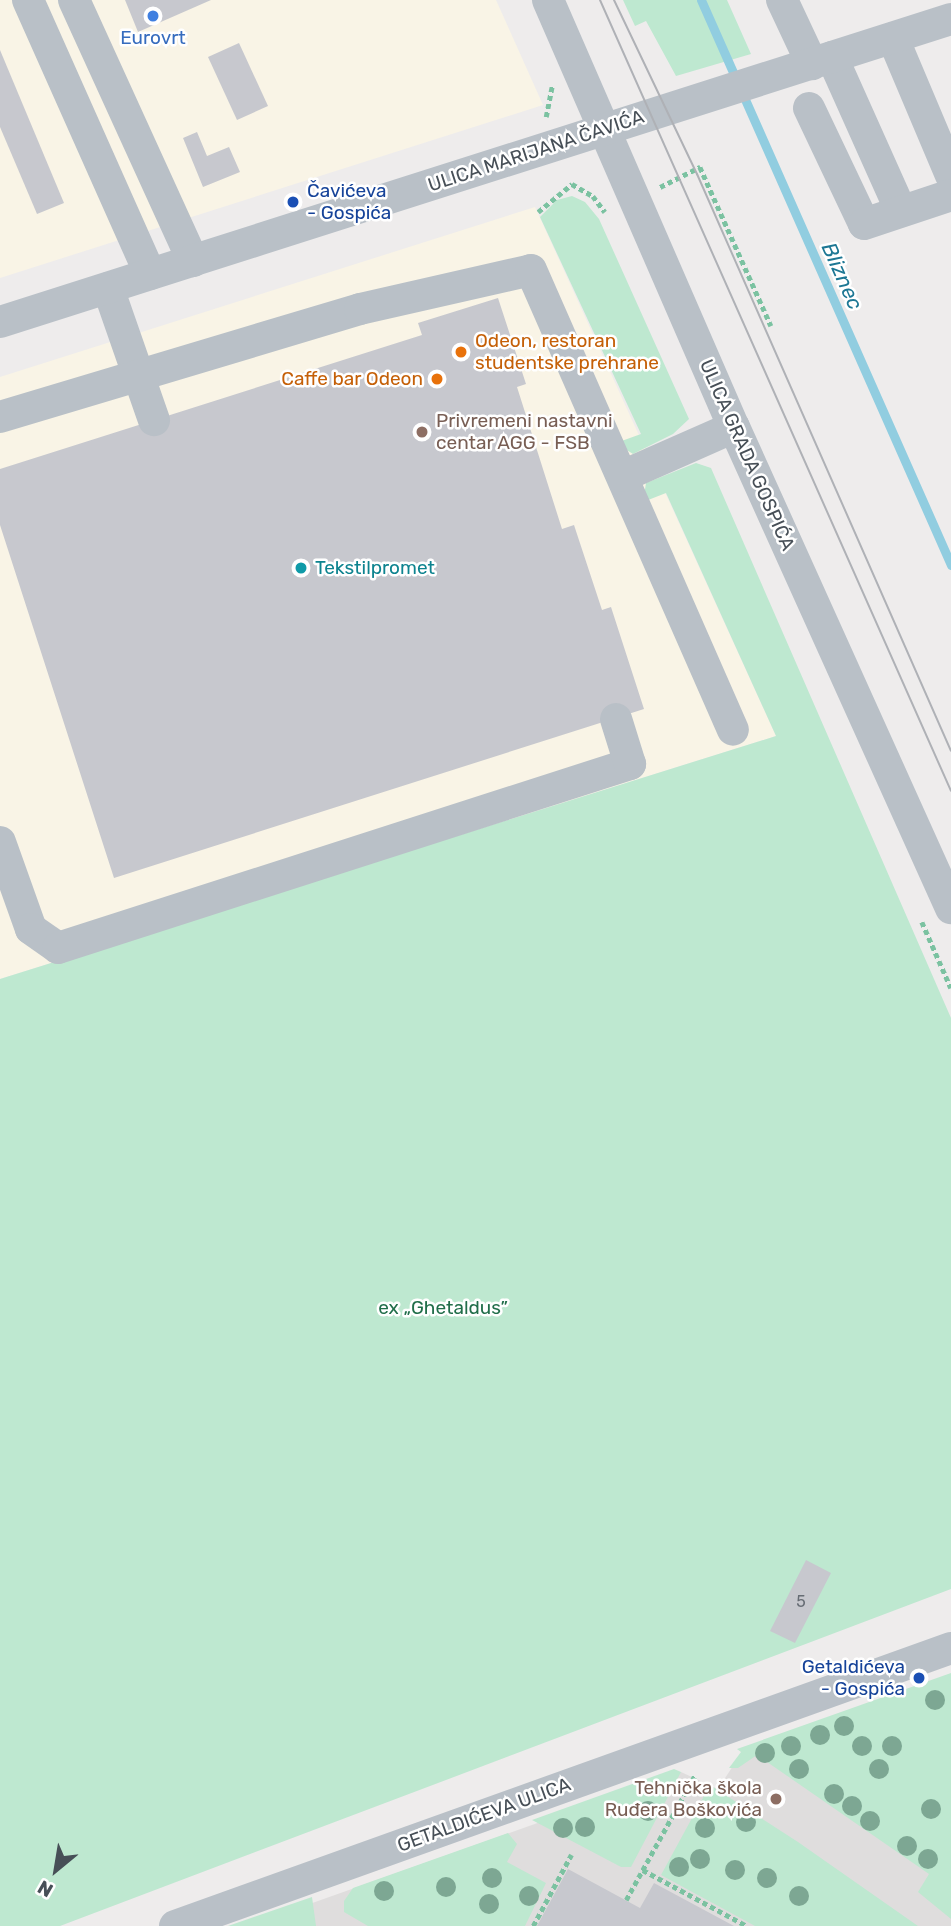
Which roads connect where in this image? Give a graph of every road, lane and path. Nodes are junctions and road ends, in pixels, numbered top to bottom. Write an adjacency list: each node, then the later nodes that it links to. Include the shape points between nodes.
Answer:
1 (28, 0): 19 (street)
2 (74, 0): 18 (street)
3 (548, 0): 11 (street, ULICA GRADA GOSPIĆA)
4 (782, 0): 7 (street)
5 (951, 19): 6 (street, ULICA MARIJANA ČAVIĆA)
6 (893, 38): 7 (street, ULICA MARIJANA ČAVIĆA); 12 (street)
7 (822, 60): 11 (street, ULICA MARIJANA ČAVIĆA); 16 (street)
8 (552, 99): 10 (path, via 544,113)
9 (809, 108): 16 (street, via 864,224)
10 (547, 119)
11 (605, 130): 18 (street, ULICA MARIJANA ČAVIĆA); 26 (street, ULICA GRADA GOSPIĆA)
12 (951, 175)
13 (657, 188): 22 (path, via 700,167)
14 (951, 195): 16 (street)
15 (604, 211): 17 (path, via 593,196 572,184)
16 (901, 211)
17 (538, 212)
18 (193, 261): 19 (street, ULICA MARIJANA ČAVIĆA)
19 (150, 274): 20 (street, ULICA MARIJANA ČAVIĆA)
20 (108, 288): 21 (street, ULICA MARIJANA ČAVIĆA); 23 (street)
21 (0, 322)
22 (771, 326)
23 (136, 374): 24 (street); 25 (street); 27 (street, via 360,309 531,271)
24 (0, 417)
25 (154, 420)
26 (734, 427): 27 (street); 31 (street, ULICA GRADA GOSPIĆA)
27 (623, 475): 29 (street)
28 (616, 719): 30 (street, via 630,764 58,948 31,929)
29 (733, 730)
30 (0, 842)
31 (951, 908)
32 (951, 1648): 37 (street, GETALDIĆEVA ULICA)
33 (695, 1775): 35 (path)
34 (571, 1855): 38 (path)
35 (643, 1870): 36 (path); 39 (path)
36 (626, 1900)
37 (174, 1926)
38 (533, 1926)
39 (747, 1926)

